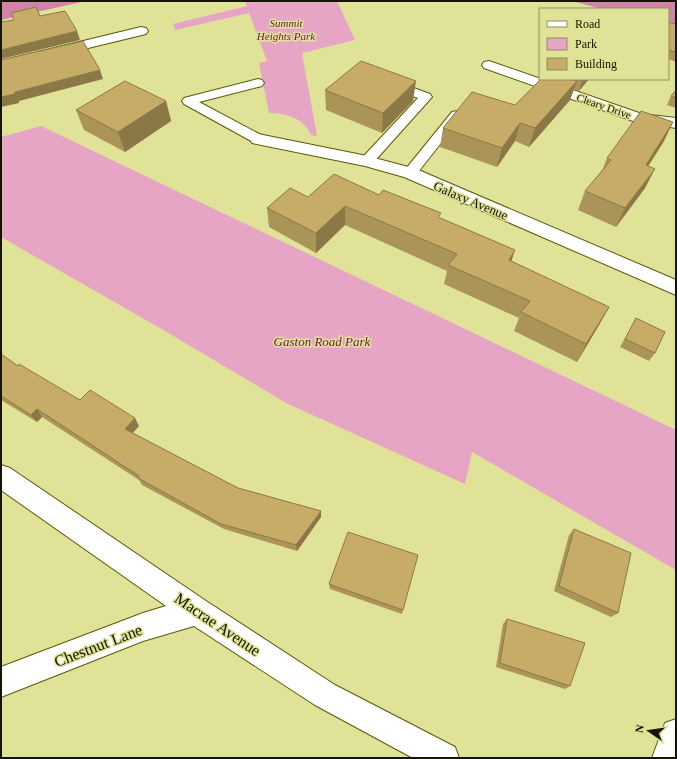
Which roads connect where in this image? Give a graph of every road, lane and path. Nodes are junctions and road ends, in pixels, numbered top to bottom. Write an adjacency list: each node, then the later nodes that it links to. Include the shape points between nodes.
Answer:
1 (141, 31): 2 (street)
2 (1, 65)
3 (489, 65): 7 (street, Cleary Drive, via 639,118)
4 (383, 80): 9 (lane, via 426,97)
5 (258, 84): 8 (lane, via 188,101)
6 (464, 105): 10 (lane)
7 (676, 123)
8 (258, 140): 9 (street, Galaxy Avenue)
9 (367, 161): 10 (street, Galaxy Avenue)
10 (410, 173): 11 (street, Galaxy Avenue)
11 (676, 288)
12 (1, 476): 13 (street, Macrae Avenue)
13 (196, 611): 14 (street, Chestnut Lane, via 143,627); 16 (street, Macrae Avenue, via 325,695)
14 (1, 682)
15 (676, 734): 17 (street)
16 (444, 758)
17 (667, 758)

